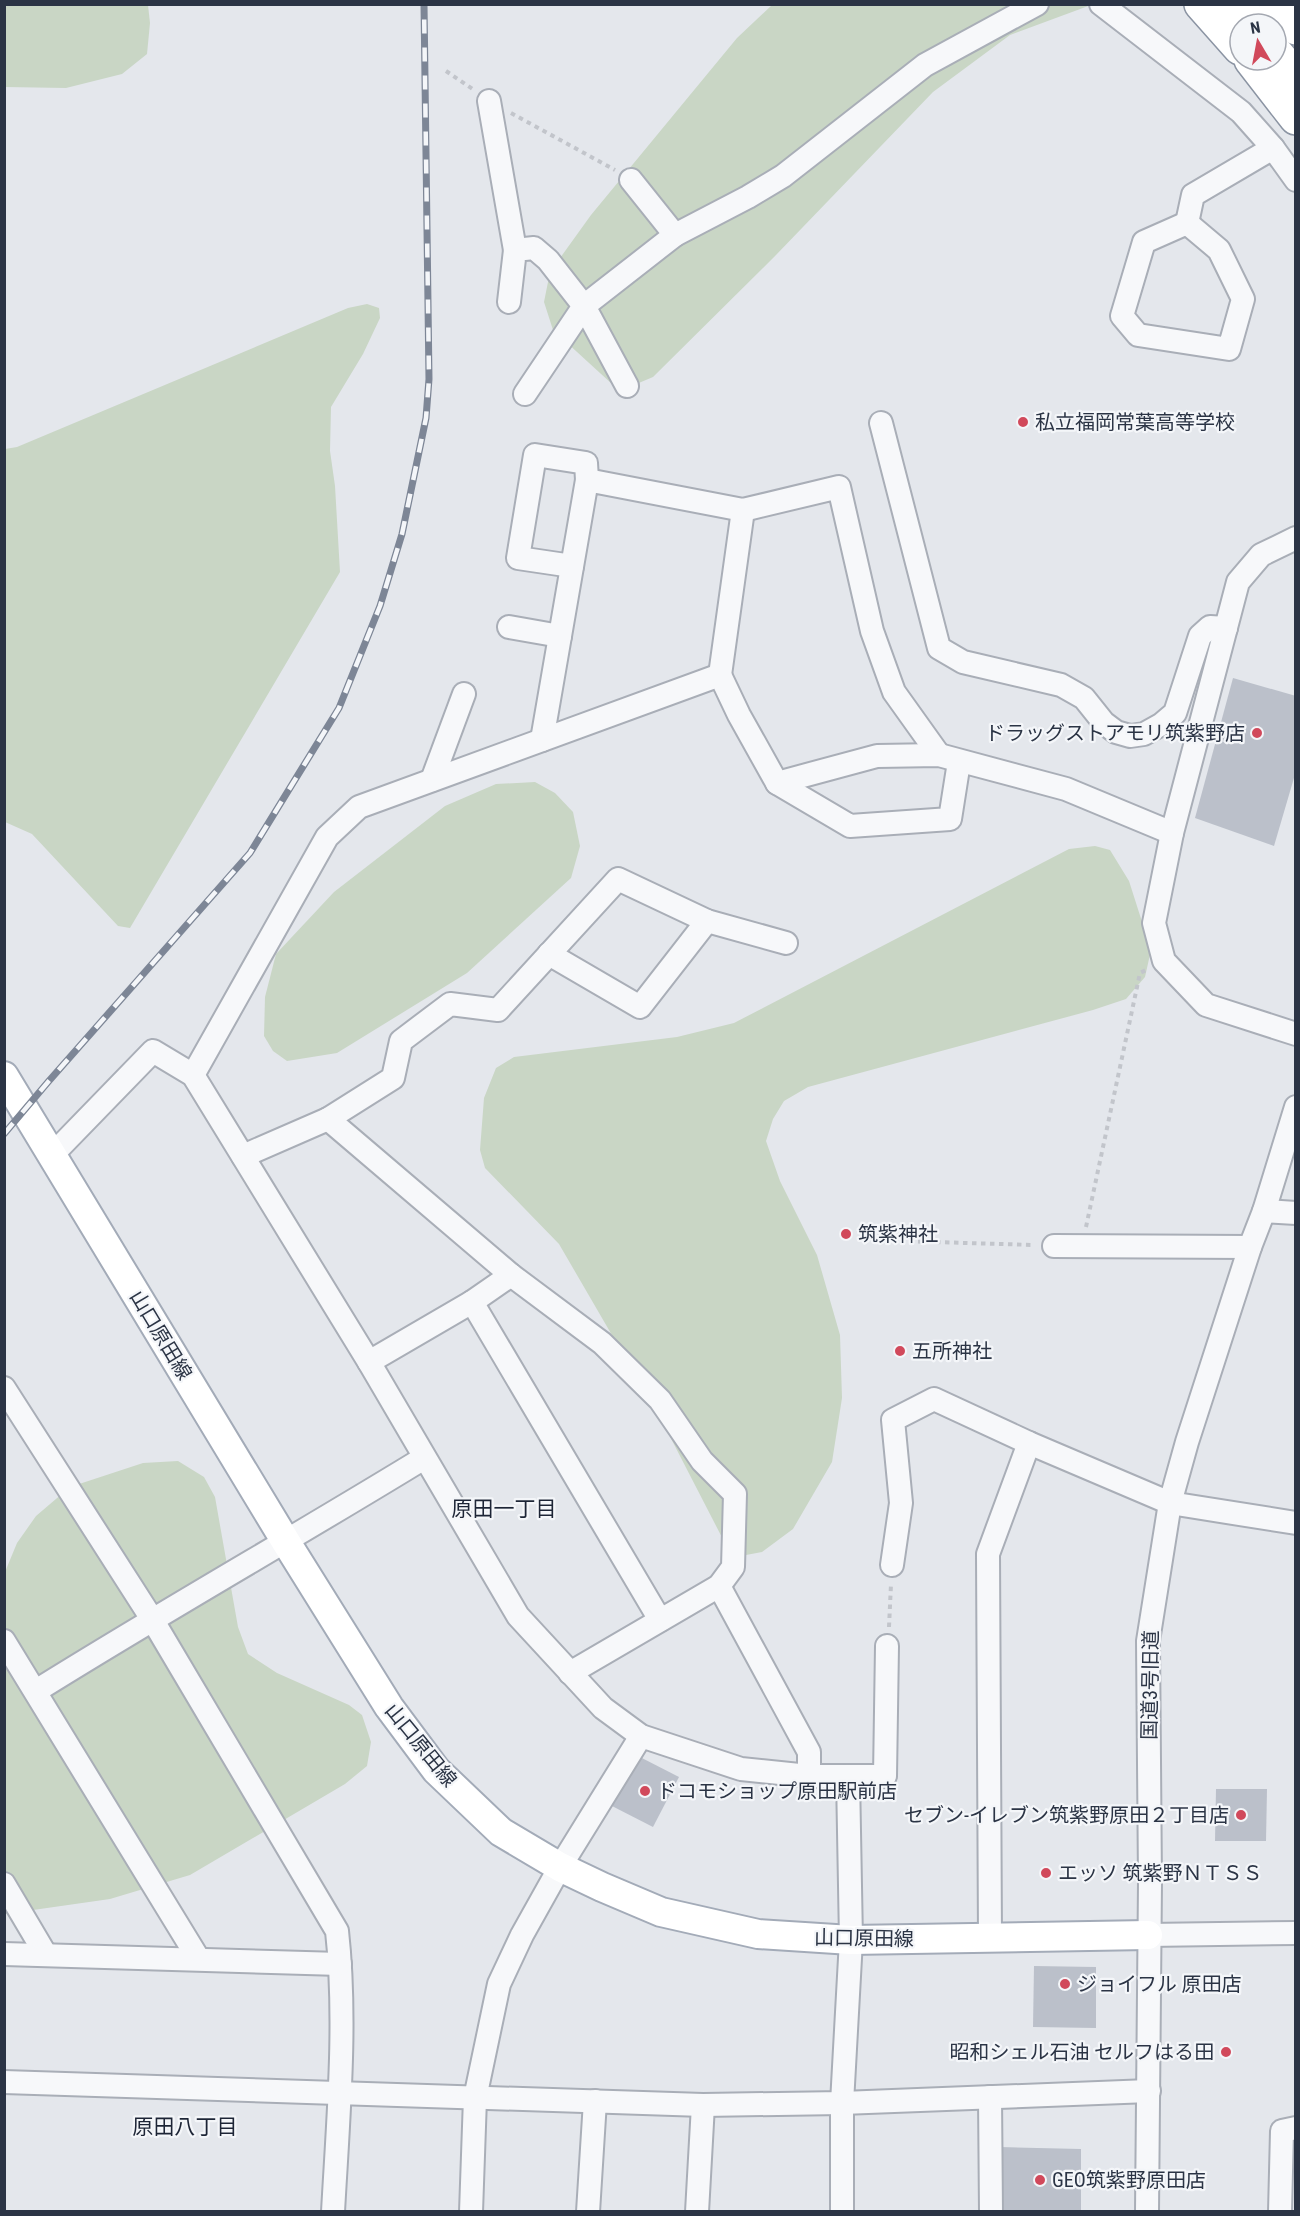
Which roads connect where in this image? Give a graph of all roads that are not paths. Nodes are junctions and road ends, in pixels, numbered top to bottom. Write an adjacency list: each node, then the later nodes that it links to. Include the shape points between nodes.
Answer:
1 (1037, 4): 14 (street, via 925,65 783,176)
2 (1101, 4): 10 (street, via 1241,111)
3 (1201, 4): 6 (highway)
4 (1276, 4): 5 (highway)
5 (1296, 28)
6 (1228, 34)
7 (1260, 72): 9 (highway)
8 (489, 101): 15 (street)
9 (1296, 118)
10 (1273, 148): 12 (street); 13 (street, via 1192,195)
11 (632, 180): 14 (street)
12 (1296, 180)
13 (1187, 223): 13 (street, via 1219,250 1243,299 1229,349 1138,335 1122,316 1144,242)
14 (675, 235): 17 (street)
15 (514, 250): 16 (street); 17 (street, via 534,248)
16 (509, 302)
17 (584, 306): 18 (street); 19 (street)
18 (627, 386)
19 (525, 394)
20 (881, 423): 26 (street, via 939,648 963,662 1061,686 1084,698 1116,732 1130,736 1144,734 1175,713 1200,636 1210,627)
21 (587, 480): 22 (street); 24 (street); 24 (street, via 586,463 535,455 518,558)
22 (743, 510): 28 (street); 31 (street, via 839,487 872,631 894,693)
23 (1296, 538): 26 (street, via 1261,555 1239,582)
24 (572, 566): 27 (street)
25 (509, 627): 27 (street)
26 (1226, 628): 34 (street)
27 (560, 636): 30 (street)
28 (720, 675): 30 (street); 33 (street)
29 (464, 694): 32 (street)
30 (542, 740): 32 (street)
31 (949, 759): 33 (street, via 877,756); 33 (street, via 950,819 850,826); 34 (street, via 1066,789)
32 (432, 780): 39 (street, via 359,807 327,837)
33 (777, 783)
34 (1172, 833): 38 (street, via 1154,923 1164,961 1206,1005)
35 (707, 921): 36 (street); 37 (street, via 618,879); 37 (street, via 640,1007)
36 (786, 943)
37 (549, 954): 42 (street, via 498,1010 450,1004 401,1041 393,1078)
38 (1296, 1034)
39 (193, 1075): 43 (street, via 153,1051); 44 (street)
40 (5, 1078): 43 (main road, 山口原田線)
41 (1296, 1107): 45 (street, 国道3号旧道)
42 (328, 1119): 44 (street); 49 (street)
43 (53, 1154): 57 (main road, 山口原田線)
44 (243, 1156): 51 (street)
45 (1264, 1211): 46 (street); 48 (street, 国道3号旧道)
46 (1296, 1213)
47 (1054, 1246): 48 (street)
48 (1250, 1247): 55 (street, 国道3号旧道)
49 (512, 1275): 50 (street); 59 (street, via 602,1343 660,1400 702,1461 735,1494 734,1567)
50 (472, 1302): 51 (street); 61 (street)
51 (369, 1362): 54 (street)
52 (4, 1388): 60 (street)
53 (1029, 1443): 55 (street); 58 (street, via 934,1399 893,1420 901,1503); 73 (street, via 988,1554)
54 (424, 1458): 57 (street); 64 (street, via 518,1616)
55 (1170, 1503): 56 (street); 72 (street, 国道3号旧道, via 1148,1641)
56 (1296, 1523)
57 (286, 1542): 60 (street); 69 (main road, 山口原田線, via 389,1707 436,1770 501,1832)
58 (892, 1564)
59 (719, 1586): 61 (street); 67 (street, via 809,1752)
60 (152, 1619): 65 (street); 78 (street, via 337,1931)
61 (660, 1620): 64 (street)
62 (4, 1641): 65 (street)
63 (887, 1646): 68 (street, via 885,1776)
64 (570, 1673): 66 (street, via 603,1708)
65 (36, 1691): 77 (street)
66 (641, 1736): 67 (street, via 741,1769); 69 (street)
67 (809, 1776): 68 (street)
68 (848, 1777): 74 (street)
69 (560, 1867): 74 (main road, 山口原田線, via 661,1912 758,1934); 83 (street, via 500,1984)
70 (4, 1884): 76 (street)
71 (1296, 1933): 72 (street)
72 (1148, 1935): 73 (main road, 山口原田線); 81 (street, 国道3号旧道)
73 (990, 1938): 74 (main road, 山口原田線)
74 (851, 1940): 85 (street)
75 (4, 1954): 76 (street)
76 (46, 1954): 77 (street)
77 (198, 1958): 78 (street)
78 (340, 1964): 80 (street)
79 (4, 2082): 80 (street)
80 (339, 2091): 83 (street); 88 (street)
81 (1149, 2091): 82 (street); 94 (street, 国道3号旧道)
82 (990, 2097): 85 (street); 93 (street)
83 (475, 2098): 84 (street); 89 (street)
84 (595, 2101): 86 (street); 90 (street)
85 (842, 2103): 86 (street); 92 (street)
86 (703, 2105): 91 (street)
87 (1296, 2128): 95 (street, via 1282,2131)
88 (333, 2211)
89 (471, 2211)
90 (588, 2211)
91 (697, 2211)
92 (842, 2211)
93 (991, 2211)
94 (1147, 2211)
95 (1281, 2211)

